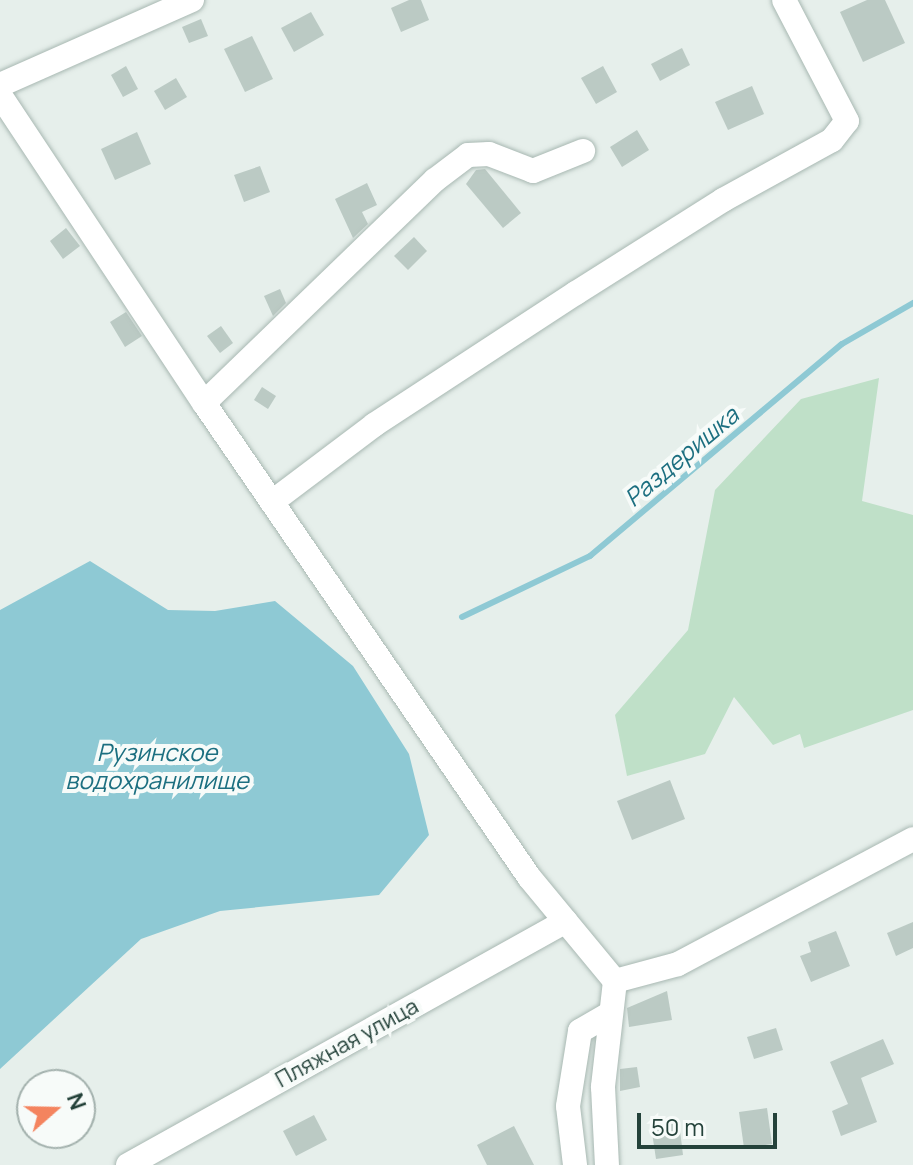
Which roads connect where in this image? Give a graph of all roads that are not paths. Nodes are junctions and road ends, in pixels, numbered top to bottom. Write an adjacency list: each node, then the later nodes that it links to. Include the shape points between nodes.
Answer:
1 (192, 0): 3 (street)
2 (784, 0): 7 (street, via 847,121 832,140 723,200 576,293 374,425)
3 (0, 85)
4 (0, 95): 6 (street)
5 (583, 151): 6 (street, via 533,171 489,154 468,155 435,180)
6 (204, 403): 7 (street)
7 (272, 502): 9 (street, via 529,877)
8 (913, 839): 10 (street, via 678,964)
9 (566, 921): 10 (street); 12 (street, Пляжная улица)
10 (615, 981): 11 (street)
11 (610, 1014): 13 (street, via 580,1031 568,1106); 14 (street, via 603,1087)
12 (128, 1165)
13 (575, 1165)
14 (607, 1165)

